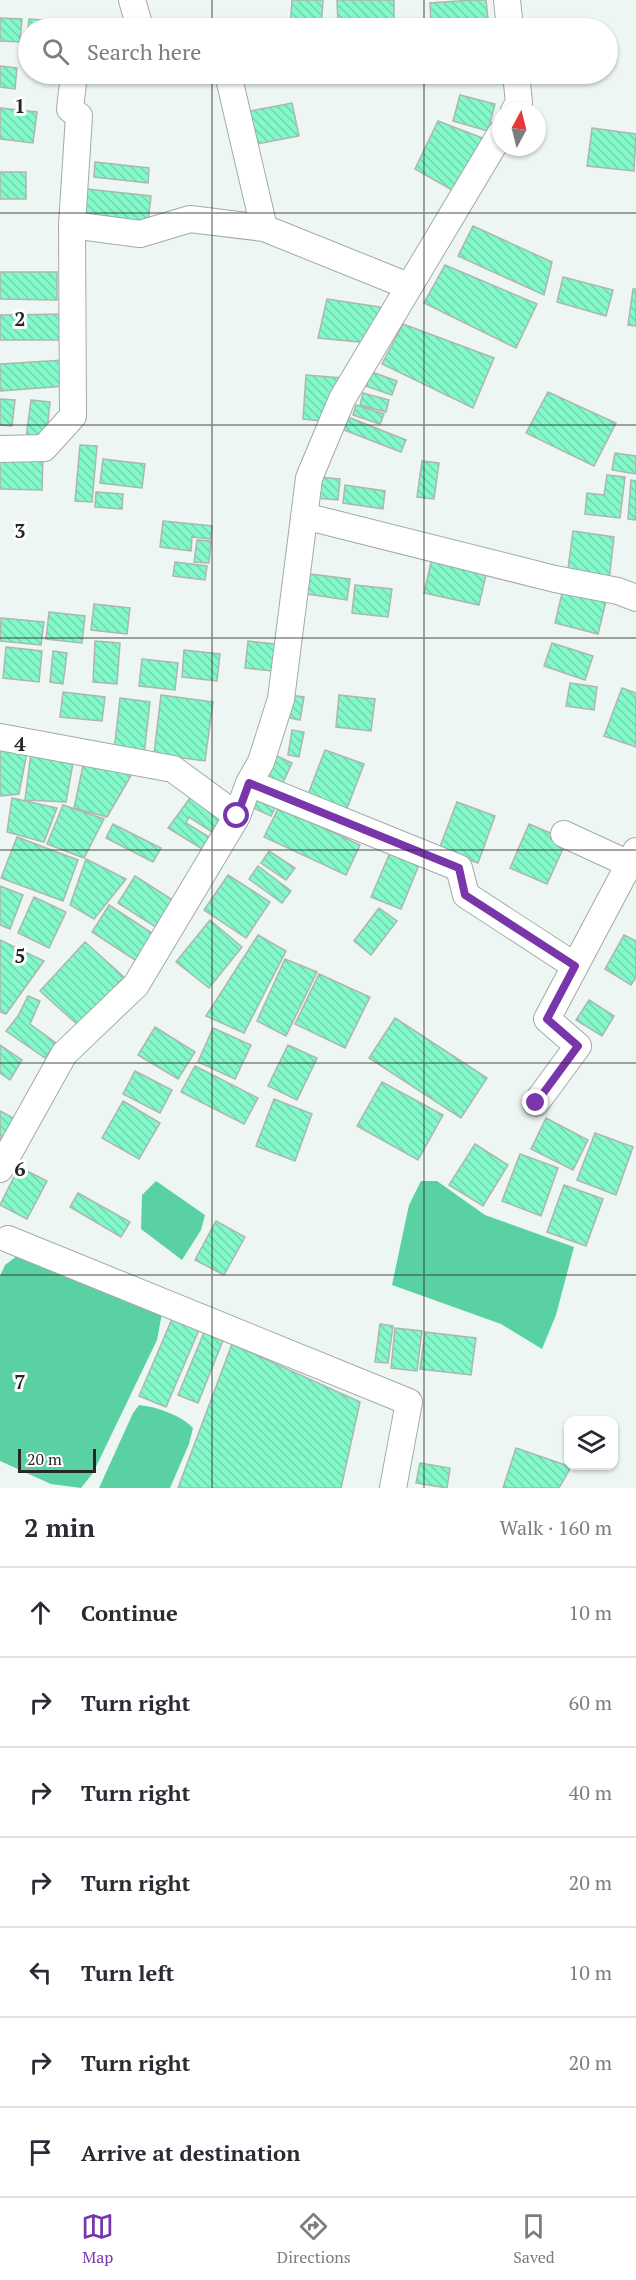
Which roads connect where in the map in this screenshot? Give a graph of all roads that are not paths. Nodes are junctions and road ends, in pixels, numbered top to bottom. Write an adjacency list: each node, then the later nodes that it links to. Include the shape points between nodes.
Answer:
1 (132, 0): 3 (street)
2 (507, 0): 4 (street)
3 (136, 18)
4 (509, 18)
5 (73, 84): 10 (street, via 70,109 79,116)
6 (230, 84): 11 (street)
7 (517, 84): 8 (street)
8 (519, 102)
9 (492, 148): 12 (street)
10 (72, 225): 11 (street, via 140,234 190,219); 13 (street, via 73,416 44,448)
11 (264, 228): 12 (street)
12 (408, 286): 14 (street, via 342,399 309,478)
13 (0, 449)
14 (304, 516): 15 (street); 17 (street, via 280,699 261,762)
15 (636, 598)
16 (0, 737): 18 (street, via 173,769)
17 (249, 783): 18 (street); 21 (street, via 459,868 465,895)
18 (237, 816): 23 (street, via 136,985 64,1054)
19 (564, 834): 20 (street)
20 (633, 858): 21 (street)
21 (575, 966): 22 (street, via 547,1019 578,1046)
22 (536, 1103)
23 (0, 1169)
24 (3, 1243): 25 (street, via 409,1402)
25 (393, 1488)

